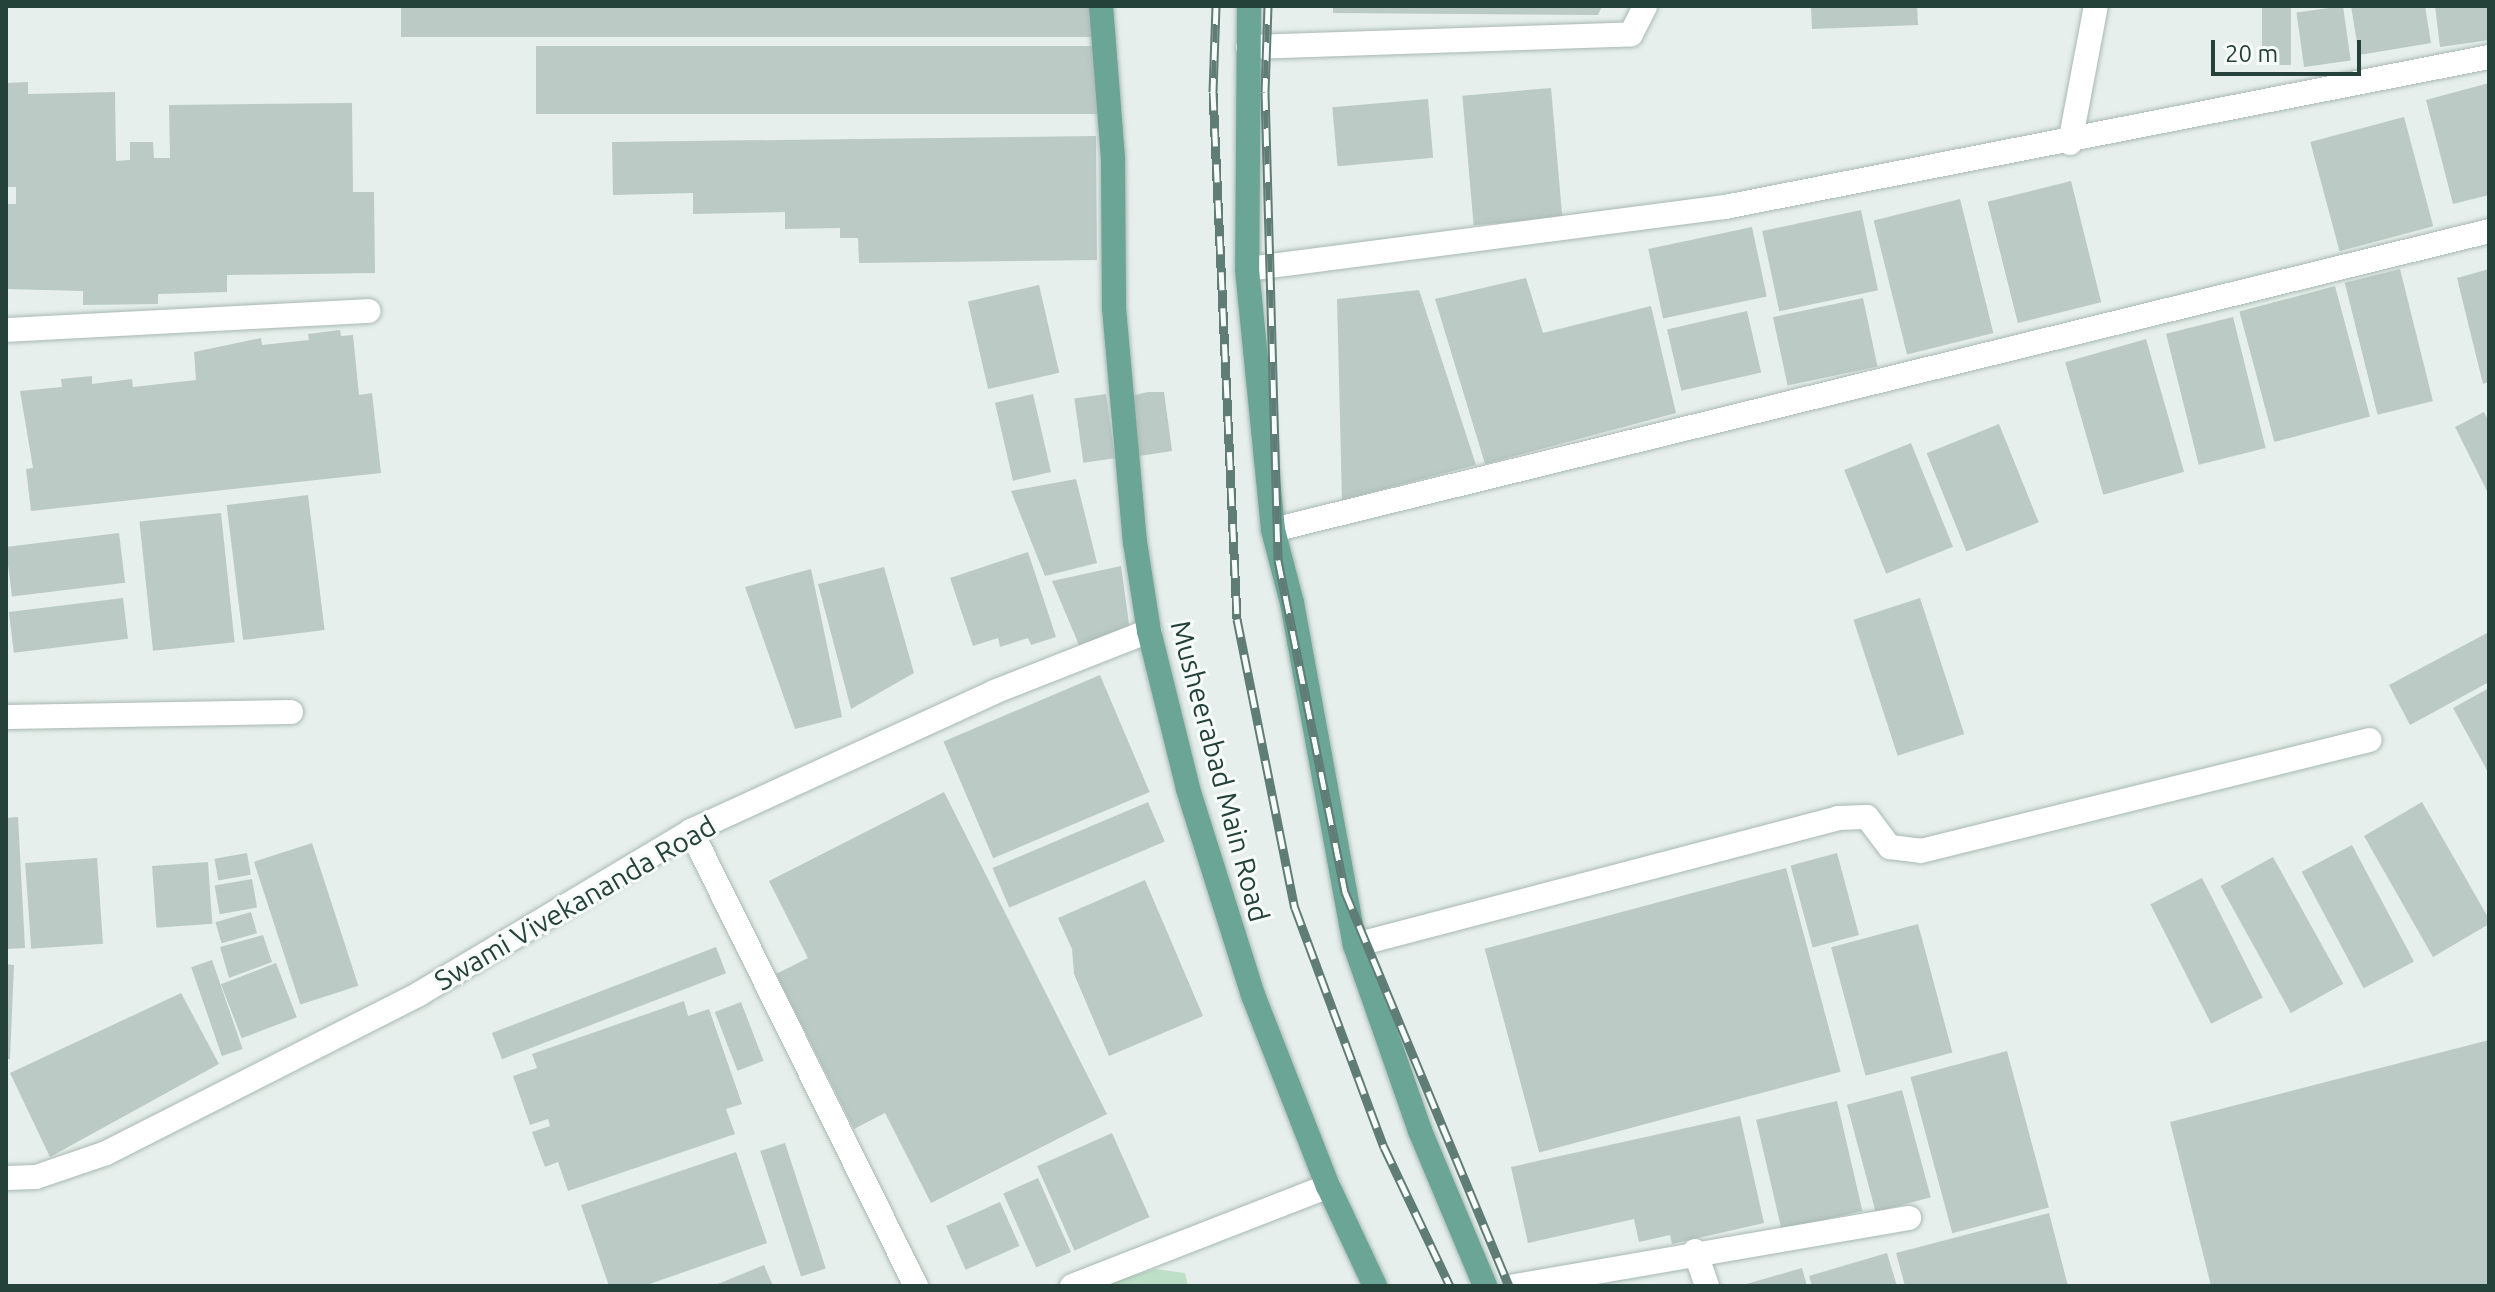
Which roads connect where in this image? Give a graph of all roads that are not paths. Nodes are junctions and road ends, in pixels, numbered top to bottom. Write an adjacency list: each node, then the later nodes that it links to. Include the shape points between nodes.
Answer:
1 (1101, 6): 13 (main road, Musheerabad Main Road, via 1113,160 1114,308 1135,542)
2 (1249, 6): 5 (main road)
3 (1645, 6): 5 (street, via 1631,34)
4 (2096, 6): 7 (street)
5 (1248, 47): 9 (main road)
6 (2489, 57): 7 (street)
7 (2070, 143): 9 (street, via 1725,207)
8 (2489, 231): 12 (street)
9 (1247, 269): 12 (main road)
10 (369, 311): 11 (street)
11 (6, 330)
12 (1273, 530): 18 (main road, via 1292,603)
13 (1149, 631): 17 (street, Swami Vivekananda Road, via 994,692); 20 (main road, Musheerabad Main Road, via 1188,789 1253,995)
14 (291, 712): 15 (street)
15 (6, 717)
16 (2369, 740): 18 (street, via 1921,851 1890,847 1867,817 1838,818)
17 (691, 831): 19 (street, Swami Vivekananda Road, via 419,994 134,1139 36,1177); 23 (street)
18 (1355, 945): 26 (main road, via 1420,1131)
19 (6, 1178)
20 (1328, 1186): 24 (street); 25 (main road, Musheerabad Main Road)
21 (1909, 1218): 22 (street)
22 (1695, 1251): 27 (street); 28 (street)
23 (916, 1286)
24 (1072, 1286)
25 (1375, 1286)
26 (1485, 1286)
27 (1515, 1286)
28 (1707, 1286)

